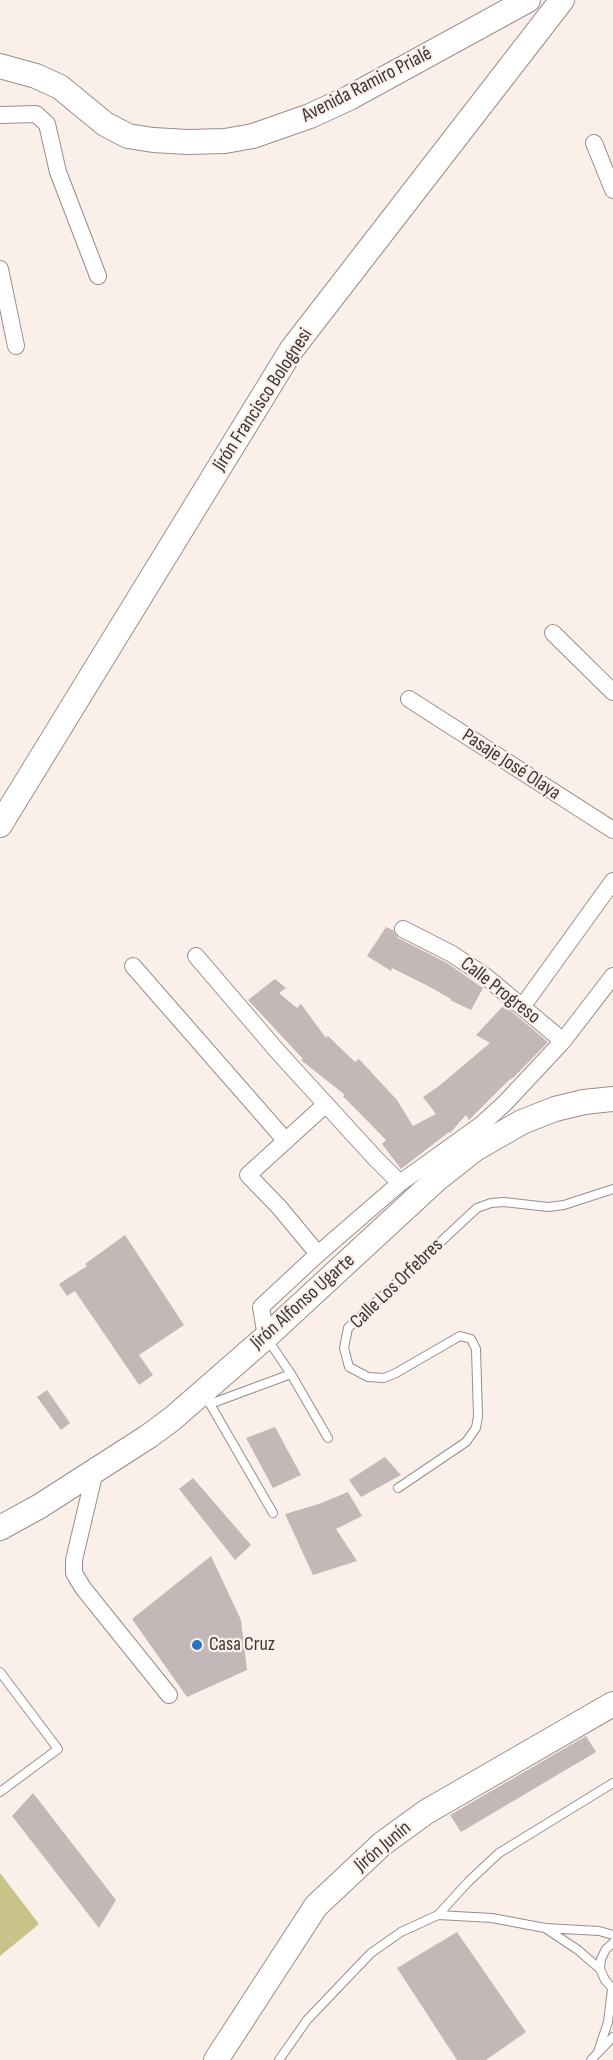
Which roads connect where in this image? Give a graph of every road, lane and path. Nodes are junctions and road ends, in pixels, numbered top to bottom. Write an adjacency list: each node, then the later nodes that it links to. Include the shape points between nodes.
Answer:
1 (528, 0): 3 (street, Avenida Ramiro Prialé, via 349,98 265,132 225,141 128,136 105,124 60,87)
2 (561, 0): 13 (street, Jirón Francisco Bolognesi, via 292,349)
3 (0, 66)
4 (0, 115): 8 (street, via 36,114 47,124 58,172)
5 (594, 143): 6 (street)
6 (613, 190)
7 (0, 269): 9 (street)
8 (98, 276)
9 (16, 346)
10 (553, 633): 11 (street)
11 (613, 692)
12 (409, 699): 14 (street, Pasaje José Olaya)
13 (0, 825)
14 (613, 830)
15 (613, 881): 20 (street)
16 (403, 929): 20 (street, Calle Progreso, via 452,954)
17 (196, 956): 23 (street)
18 (133, 966): 24 (street)
19 (613, 976): 21 (street)
20 (522, 1007): 21 (street, Calle Progreso)
21 (563, 1041): 25 (street, via 498,1110)
22 (613, 1099): 25 (street, Jirón Alfonso Ugarte, via 555,1109 522,1122)
23 (326, 1104): 24 (street); 26 (street)
24 (286, 1141): 28 (street, via 248,1174)
25 (431, 1172): 26 (street); 29 (street, Jirón Alfonso Ugarte)
26 (400, 1183): 28 (street)
27 (613, 1190): 34 (lane, Calle Los Orfebres, via 564,1205 504,1202 477,1208 348,1328 344,1348 349,1367 368,1377 384,1378 396,1373 460,1336 471,1339 476,1349 476,1428 466,1442)
28 (318, 1254): 29 (street, via 261,1307)
29 (266, 1337): 30 (lane); 31 (street, Jirón Alfonso Ugarte)
30 (291, 1374): 31 (lane); 32 (lane)
31 (206, 1398): 33 (street, Jirón Alfonso Ugarte); 35 (lane)
32 (328, 1438)
33 (95, 1471): 36 (street, Jirón Alfonso Ugarte); 38 (street, via 74,1573)
34 (398, 1488)
35 (273, 1513)
36 (0, 1528)
37 (0, 1672): 41 (lane, via 58,1749)
38 (169, 1695)
39 (613, 1704): 53 (street, Jirón Junín, via 426,1812 382,1844 316,1906)
40 (613, 1783): 42 (lane, via 499,1853)
41 (0, 1792)
42 (438, 1915): 43 (lane, via 492,1918); 51 (lane, via 401,1932 370,1953 307,2020)
43 (545, 1928): 45 (lane); 48 (lane)
44 (613, 1929): 45 (lane)
45 (599, 1931): 46 (lane)
46 (613, 1935)
47 (613, 1943): 48 (lane, via 606,1949)
48 (600, 1969): 49 (lane)
49 (613, 1989): 52 (lane)
50 (613, 2037): 52 (lane)
51 (289, 2049): 54 (lane); 55 (lane)
52 (598, 2052): 56 (lane)
53 (216, 2060)
54 (279, 2060)
55 (292, 2060)
56 (591, 2060)

